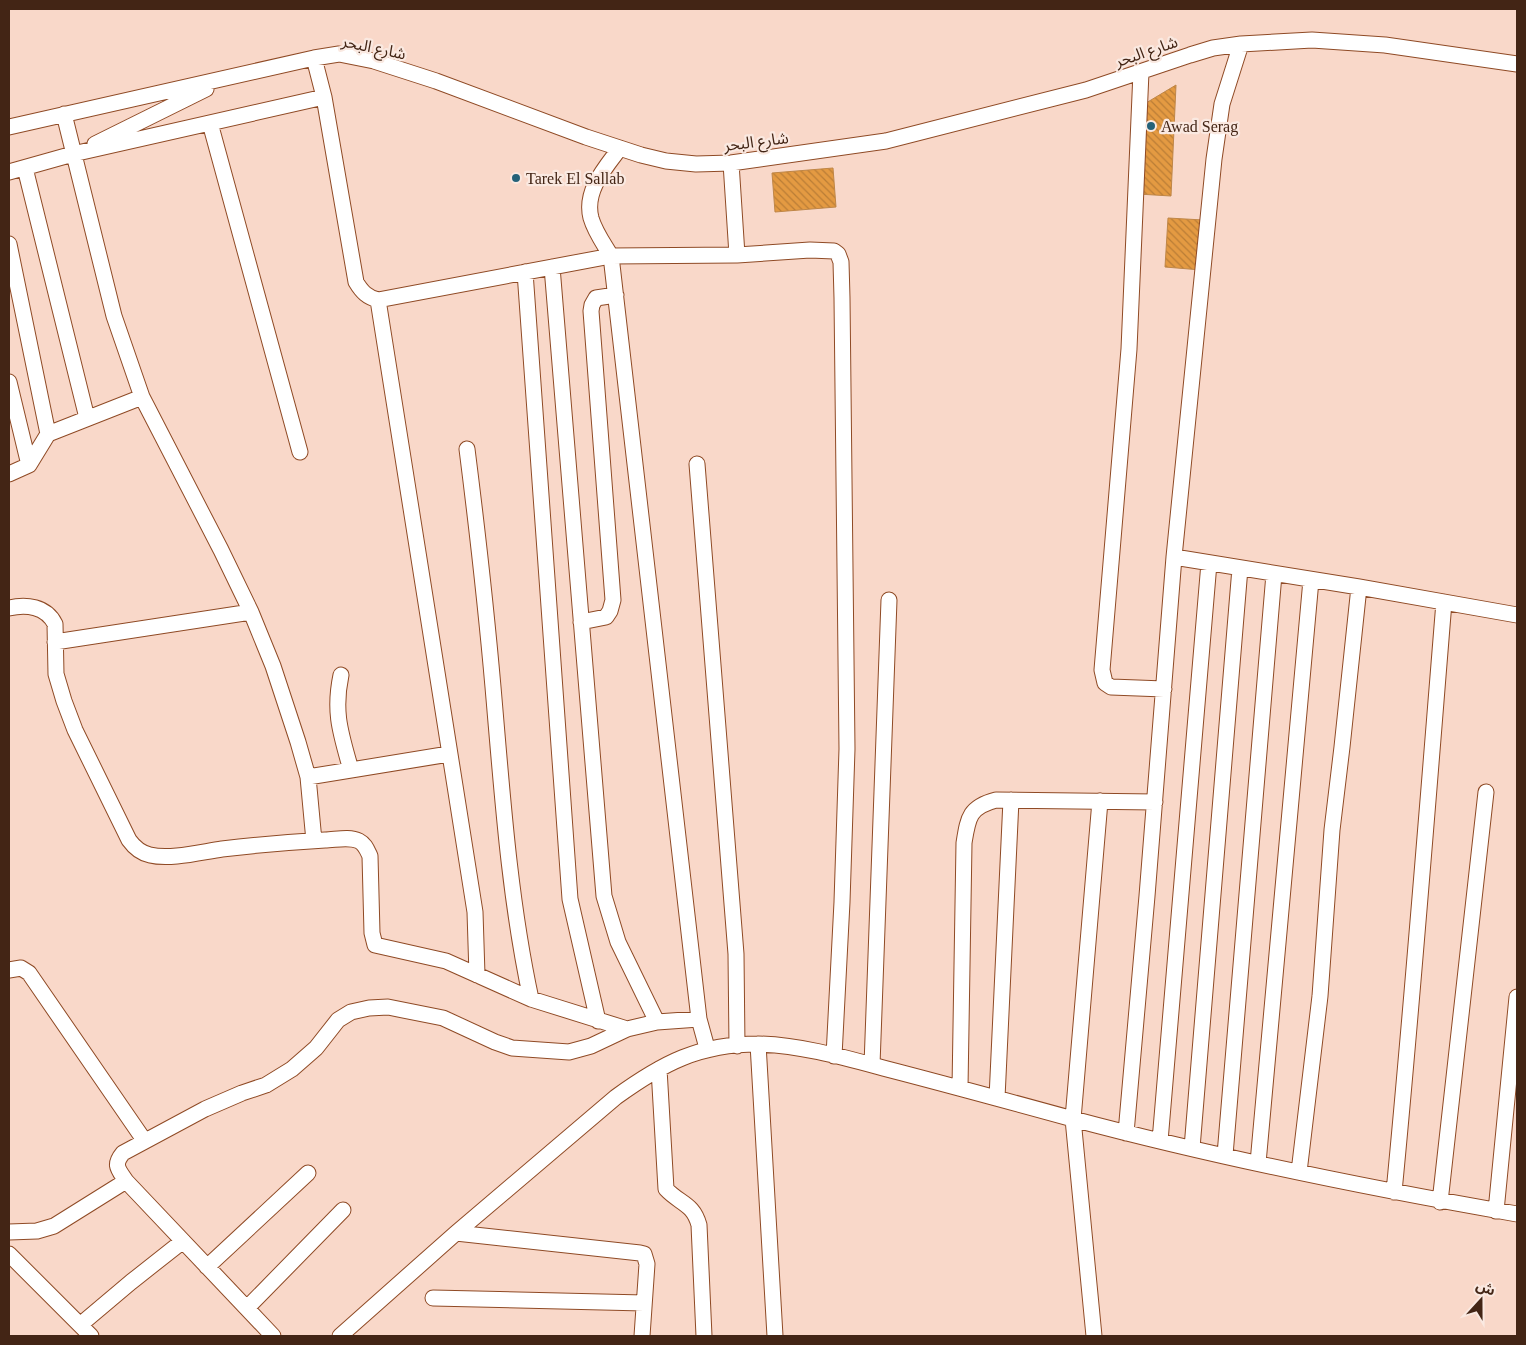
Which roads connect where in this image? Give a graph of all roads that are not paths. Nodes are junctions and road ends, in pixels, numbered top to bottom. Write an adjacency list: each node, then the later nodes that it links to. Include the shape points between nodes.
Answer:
1 (1241, 44): 3 (street, شارع البحر, via 1312,40 1376,44); 4 (street, شارع البحر, via 1213,48); 31 (street, via 1220,114)
2 (314, 58): 5 (street, شارع البحر); 6 (street); 10 (street, شارع البحر, via 339,54 374,61)
3 (1517, 64)
4 (1141, 72): 12 (street, شارع البحر, via 1077,92 886,141); 45 (street, via 1129,349 1102,670 1105,683 1111,687)
5 (228, 78): 7 (street, شارع البحر); 11 (street)
6 (324, 97): 8 (street); 21 (street, via 356,282 368,297)
7 (64, 114): 9 (street, شارع البحر); 11 (street)
8 (210, 124): 11 (street); 27 (street)
9 (9, 127)
10 (620, 148): 12 (street, شارع البحر, via 666,161); 16 (street, via 600,174 591,202 591,217)
11 (73, 154): 13 (street); 23 (street, via 114,316)
12 (731, 163): 17 (street)
13 (25, 168): 14 (street); 24 (street)
14 (9, 172)
15 (9, 244): 25 (street)
16 (611, 256): 17 (street); 18 (street); 20 (street)
17 (737, 256): 65 (street, via 824,250 838,254 840,262 847,749)
18 (552, 267): 19 (street); 42 (street)
19 (524, 272): 21 (street); 59 (street, via 570,899)
20 (616, 295): 42 (street, via 596,298 591,310 613,600 606,617); 58 (street)
21 (378, 300): 46 (street)
22 (9, 382): 28 (street)
23 (142, 397): 24 (street); 40 (street)
24 (87, 418): 25 (street)
25 (48, 434): 28 (street)
26 (467, 449): 57 (street, via 487,610 513,893)
27 (300, 452)
28 (29, 464): 30 (street)
29 (697, 464): 63 (street, via 736,954)
30 (9, 474)
31 (1174, 557): 32 (street); 45 (street)
32 (1209, 563): 33 (street); 73 (street)
33 (1240, 568): 34 (street); 74 (street)
34 (1274, 574): 35 (street); 75 (street)
35 (1311, 580): 36 (street); 76 (street)
36 (1359, 587): 38 (street); 77 (street, via 1332,830 1320,996)
37 (889, 600): 66 (street)
38 (1444, 602): 41 (street); 80 (street, via 1414,986)
39 (9, 608): 43 (street, via 34,607 46,613 55,624)
40 (251, 612): 43 (street); 48 (street, via 273,666)
41 (1517, 615)
42 (581, 622): 60 (street, via 604,896 618,942)
43 (55, 642): 53 (street, via 56,674 75,730 135,848 157,857)
44 (341, 675): 47 (street, via 337,708)
45 (1164, 689): 52 (street)
46 (449, 754): 47 (street); 55 (street, via 475,912)
47 (351, 770): 48 (street)
48 (308, 777): 53 (street)
49 (1486, 792): 81 (street)
50 (1011, 800): 51 (street); 68 (street, via 982,804 973,812 967,826 964,843); 69 (street)
51 (1100, 801): 52 (street); 70 (street)
52 (1155, 802): 71 (street)
53 (314, 840): 55 (street, via 351,839 366,846 370,856 375,945 446,961)
54 (9, 970): 72 (street, via 21,968 29,973)
55 (477, 975): 57 (street)
56 (1517, 997): 83 (street)
57 (532, 999): 59 (street)
58 (699, 1019): 60 (street); 64 (street)
59 (598, 1020): 61 (street)
60 (657, 1022): 61 (street)
61 (627, 1030): 72 (street, via 569,1052 529,1050 495,1042 442,1018 388,1007 351,1012 338,1020 316,1048 292,1069 266,1085 205,1109)
62 (758, 1044): 63 (street); 65 (street); 98 (street)
63 (737, 1046): 64 (street)
64 (707, 1048): 67 (street)
65 (834, 1056): 66 (street)
66 (872, 1065): 68 (street)
67 (659, 1068): 86 (street, via 616,1097); 97 (street, via 666,1189 691,1208 699,1225)
68 (960, 1088): 69 (street)
69 (997, 1098): 70 (street)
70 (1073, 1119): 71 (street); 99 (street)
71 (1126, 1133): 73 (street)
72 (144, 1140): 79 (street, via 118,1159 117,1168)
73 (1160, 1141): 74 (street)
74 (1192, 1148): 75 (street)
75 (1225, 1156): 76 (street)
76 (1258, 1163): 77 (street)
77 (1299, 1172): 80 (street)
78 (308, 1173): 89 (street)
79 (126, 1181): 85 (street, via 54,1226 37,1231); 87 (street)
80 (1394, 1192): 81 (street)
81 (1440, 1202): 83 (street)
82 (344, 1210): 92 (street)
83 (1496, 1210): 84 (street)
84 (1517, 1214)
85 (9, 1232)
86 (456, 1233): 91 (street, via 640,1253 647,1264); 95 (street)
87 (183, 1241): 89 (street); 93 (street, via 131,1282)
88 (9, 1254): 93 (street)
89 (207, 1267): 92 (street)
90 (433, 1298): 91 (street)
91 (644, 1303): 96 (street)
92 (246, 1308): 94 (street)
93 (86, 1331)
94 (273, 1336)
95 (340, 1336)
96 (642, 1336)
97 (704, 1336)
98 (774, 1336)
99 (1094, 1336)

